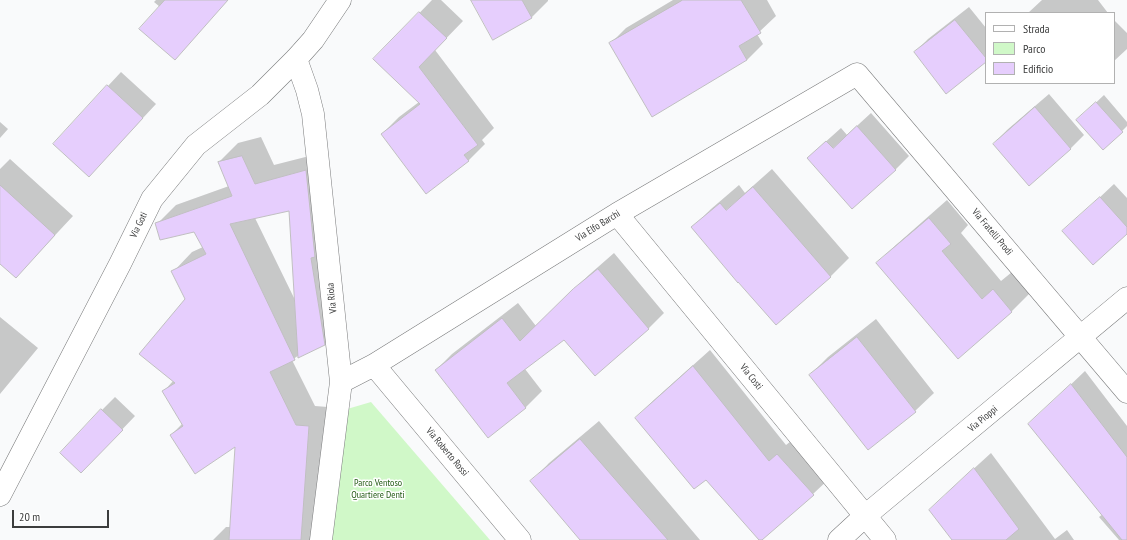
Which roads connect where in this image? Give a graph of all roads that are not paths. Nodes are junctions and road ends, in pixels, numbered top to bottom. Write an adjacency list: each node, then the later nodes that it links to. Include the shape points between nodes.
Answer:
1 (340, 0): 2 (street, Via Goti, via 313,40)
2 (296, 59): 8 (street, Via Riola, via 313,114); 10 (street, Via Goti, via 260,95 196,145 152,199)
3 (857, 74): 4 (street, Via Elfo Barchi); 6 (street, Via Fratelli Prodi)
4 (617, 214): 7 (street, Via Elfo Barchi); 11 (street, Via Costi)
5 (1127, 298): 6 (street, Via Pioppi)
6 (1081, 337): 9 (street, Via Fratelli Prodi); 11 (street, Via Pioppi)
7 (374, 365): 8 (street, Via Elfo Barchi); 13 (street, Via Roberto Rossi)
8 (341, 382): 12 (street, Via Riola)
9 (1127, 392)
10 (0, 495)
11 (865, 516): 14 (street, Via Pioppi); 15 (street, Via Costi)
12 (321, 540)
13 (520, 540)
14 (839, 540)
15 (885, 540)

